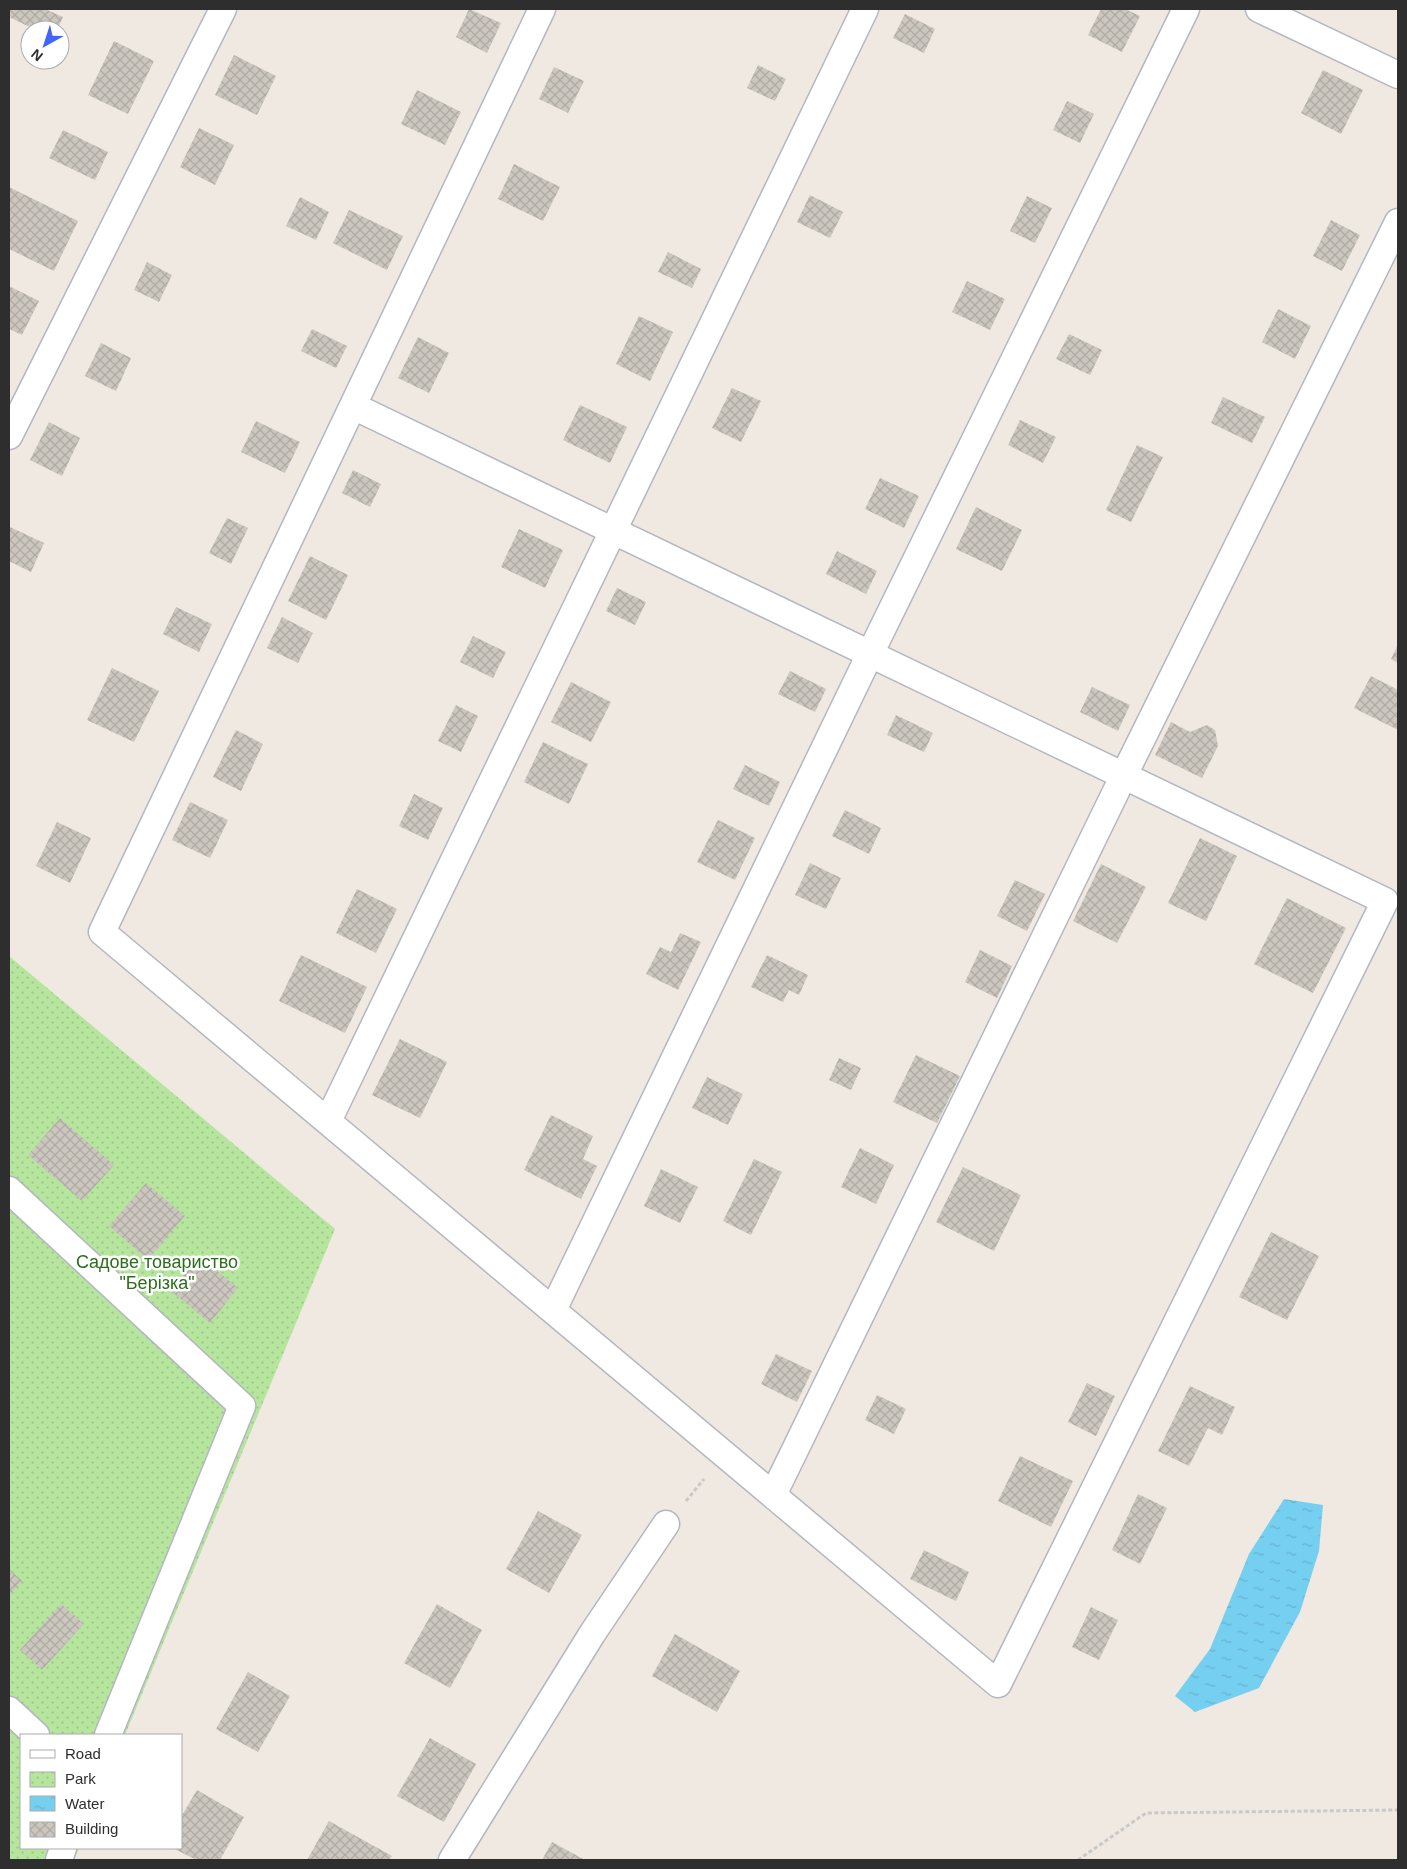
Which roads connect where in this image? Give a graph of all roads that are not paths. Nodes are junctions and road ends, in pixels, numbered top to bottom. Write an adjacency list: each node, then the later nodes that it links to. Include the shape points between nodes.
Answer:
1 (223, 9): 9 (street)
2 (542, 9): 8 (street)
3 (865, 9): 10 (street)
4 (1186, 9): 11 (street)
5 (1259, 9): 6 (street)
6 (1398, 75)
7 (1398, 222): 12 (street)
8 (353, 406): 10 (street); 13 (street, via 102,932)
9 (9, 436)
10 (612, 530): 11 (street); 13 (street)
11 (870, 654): 12 (street); 15 (street)
12 (1124, 776): 16 (street); 16 (street, via 1385,901 998,1684)
13 (328, 1121): 15 (street)
14 (9, 1190): 20 (street, via 242,1406)
15 (553, 1310): 16 (street)
16 (773, 1495)
17 (666, 1524): 21 (street, via 592,1634)
18 (9, 1710): 19 (street)
19 (35, 1734)
20 (108, 1734)
21 (452, 1860)

